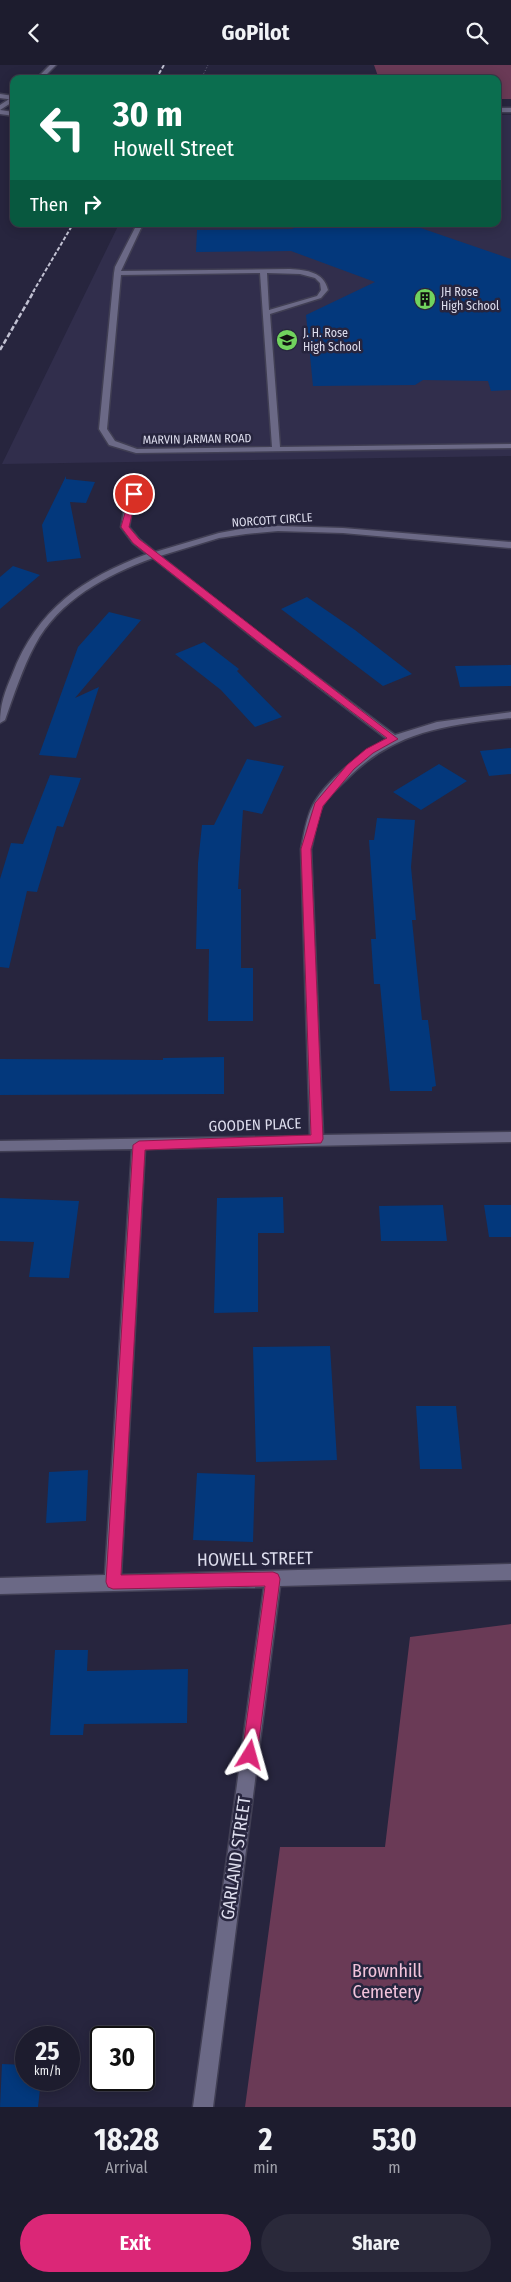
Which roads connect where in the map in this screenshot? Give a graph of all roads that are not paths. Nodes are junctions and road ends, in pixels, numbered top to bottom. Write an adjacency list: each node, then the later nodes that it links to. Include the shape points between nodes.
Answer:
1 (53, 65): 2 (street)
2 (43, 75)
3 (138, 227): 5 (street, MARVIN JARMAN ROAD)
4 (263, 271): 5 (street); 6 (street); 6 (street, via 312,274 325,283 325,290 319,297)
5 (117, 273): 8 (street, MARVIN JARMAN ROAD, via 103,429 112,443 136,451)
6 (266, 313): 8 (street)
7 (511, 446): 8 (street, MARVIN JARMAN ROAD)
8 (276, 449)
9 (138, 483): 11 (street, via 125,527)
10 (511, 545): 11 (street, NORCOTT CIRCLE, via 340,530 278,529 195,541)
11 (153, 555): 13 (street, NORCOTT CIRCLE, via 92,582 56,610 31,643); 14 (street)
12 (511, 715): 14 (street, via 435,725)
13 (0, 720)
14 (394, 739): 16 (street, via 370,751 350,767 318,805 306,849)
15 (511, 1137): 16 (street, GOODEN PLACE)
16 (317, 1139): 17 (street, GOODEN PLACE)
17 (139, 1145): 18 (street, GOODEN PLACE); 21 (street)
18 (0, 1146)
19 (511, 1572): 20 (street, HOWELL STREET)
20 (273, 1579): 21 (street, HOWELL STREET); 23 (street, GARLAND STREET)
21 (113, 1582): 22 (street, HOWELL STREET)
22 (0, 1586)
23 (203, 2107)

